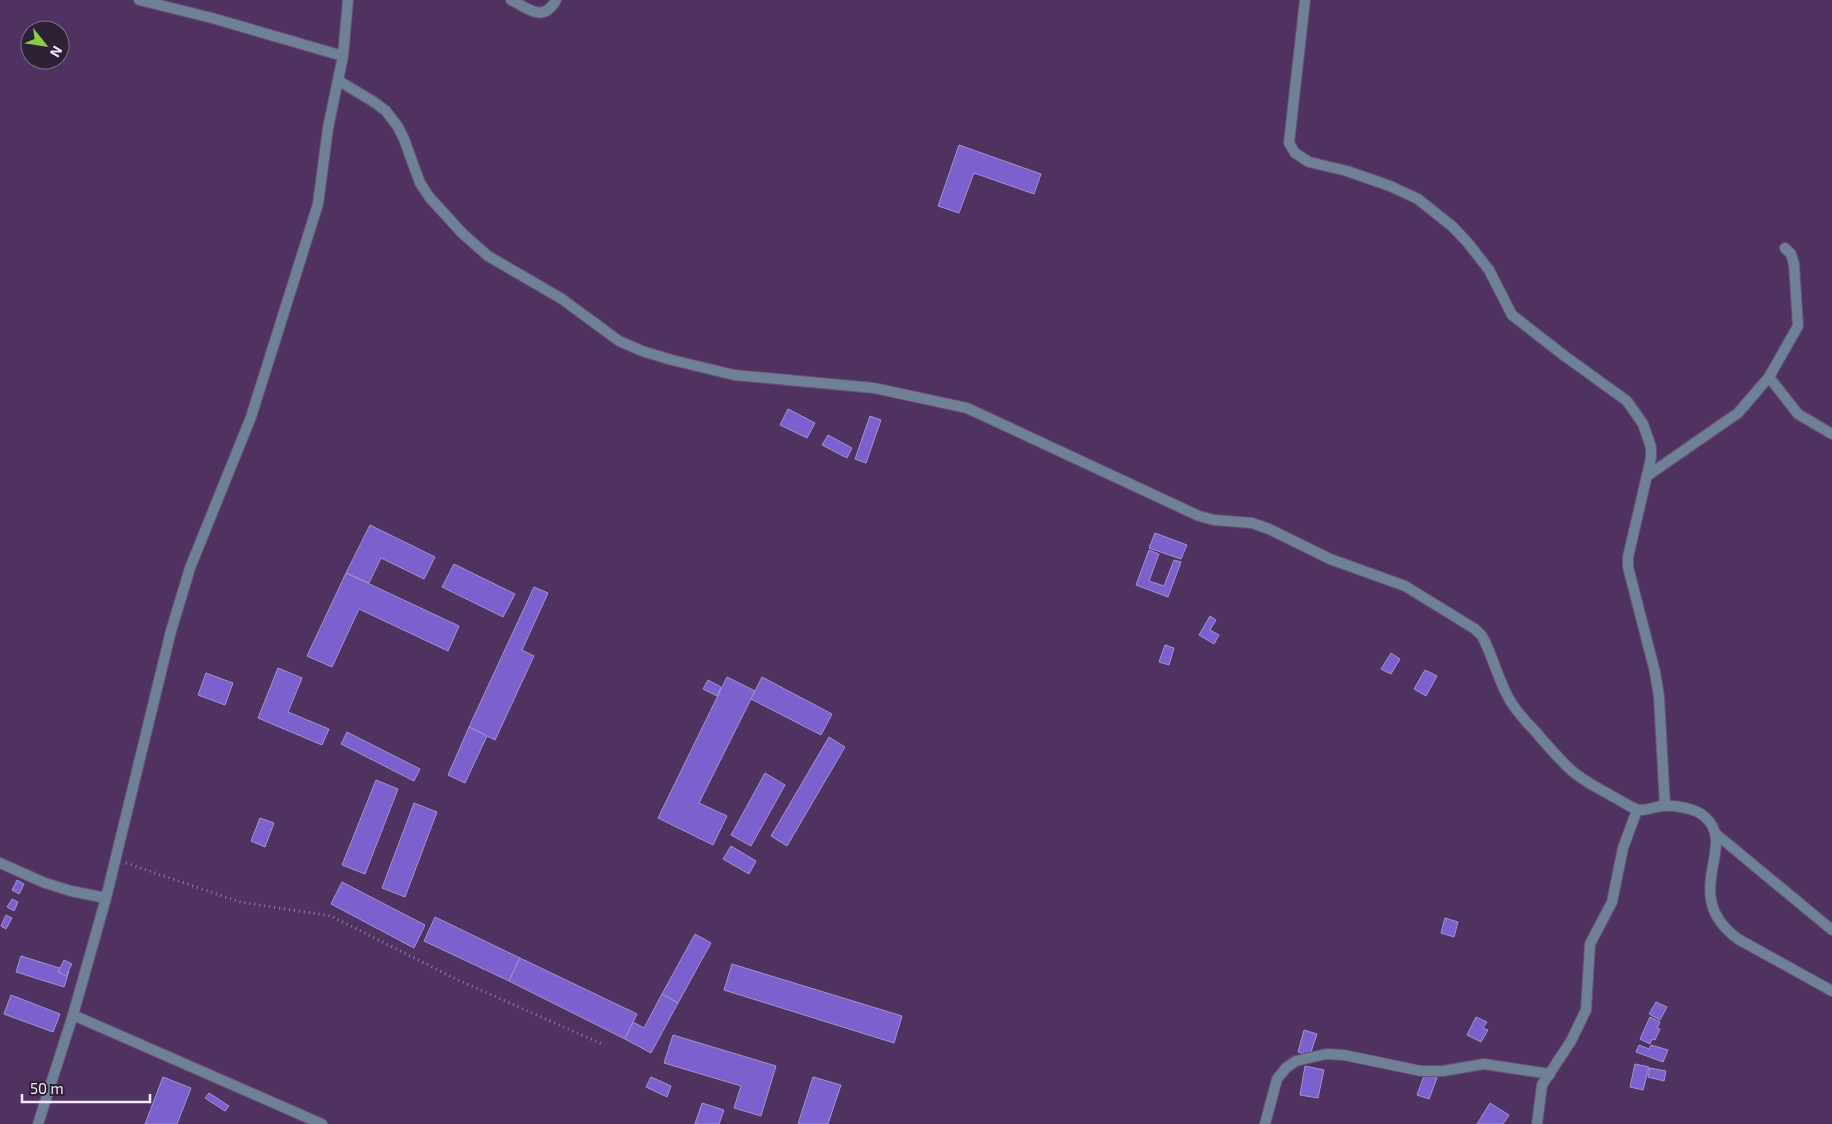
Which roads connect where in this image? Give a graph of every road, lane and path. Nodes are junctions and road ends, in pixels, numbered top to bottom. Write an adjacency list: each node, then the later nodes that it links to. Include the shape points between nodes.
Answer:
1 (140, 0): 6 (street)
2 (348, 0): 6 (street)
3 (512, 0): 4 (street, via 537,13 544,13)
4 (556, 0)
5 (1304, 0): 11 (street, via 1291,148 1309,162 1347,171 1418,199 1453,227 1489,270 1512,315 1616,392 1636,412 1651,447)
6 (343, 56): 7 (street)
7 (339, 81): 13 (street, via 386,112 404,139 420,183 463,234 488,256 562,299 619,341 672,360 734,375 874,388 967,408 1199,516 1252,523 1330,559 1406,586 1482,636 1506,695 1572,771); 15 (street, via 328,128 318,204 251,417 190,568 171,630)
8 (1786, 248): 9 (street, via 1794,264 1798,326)
9 (1769, 378): 10 (street, via 1798,414); 11 (street, via 1738,413)
10 (1832, 434)
11 (1648, 476): 12 (street, via 1628,567 1659,697)
12 (1665, 806): 13 (street); 14 (street, via 1705,816)
13 (1637, 810): 22 (street, via 1623,848 1612,902 1590,944 1586,1010)
14 (1716, 834): 18 (street); 19 (street, via 1709,891 1717,919 1738,939)
15 (116, 860): 17 (street); 21 (path, via 240,902 331,916 458,980)
16 (0, 863): 17 (street, via 45,883)
17 (106, 898): 20 (street)
18 (1832, 930)
19 (1832, 991)
20 (73, 1015): 23 (street); 24 (street)
21 (602, 1044)
22 (1550, 1074): 25 (street, via 1484,1064 1421,1071 1326,1054 1296,1061 1286,1068 1277,1079); 26 (street, via 1541,1090)
23 (38, 1124)
24 (322, 1124)
25 (1265, 1124)
26 (1537, 1124)

